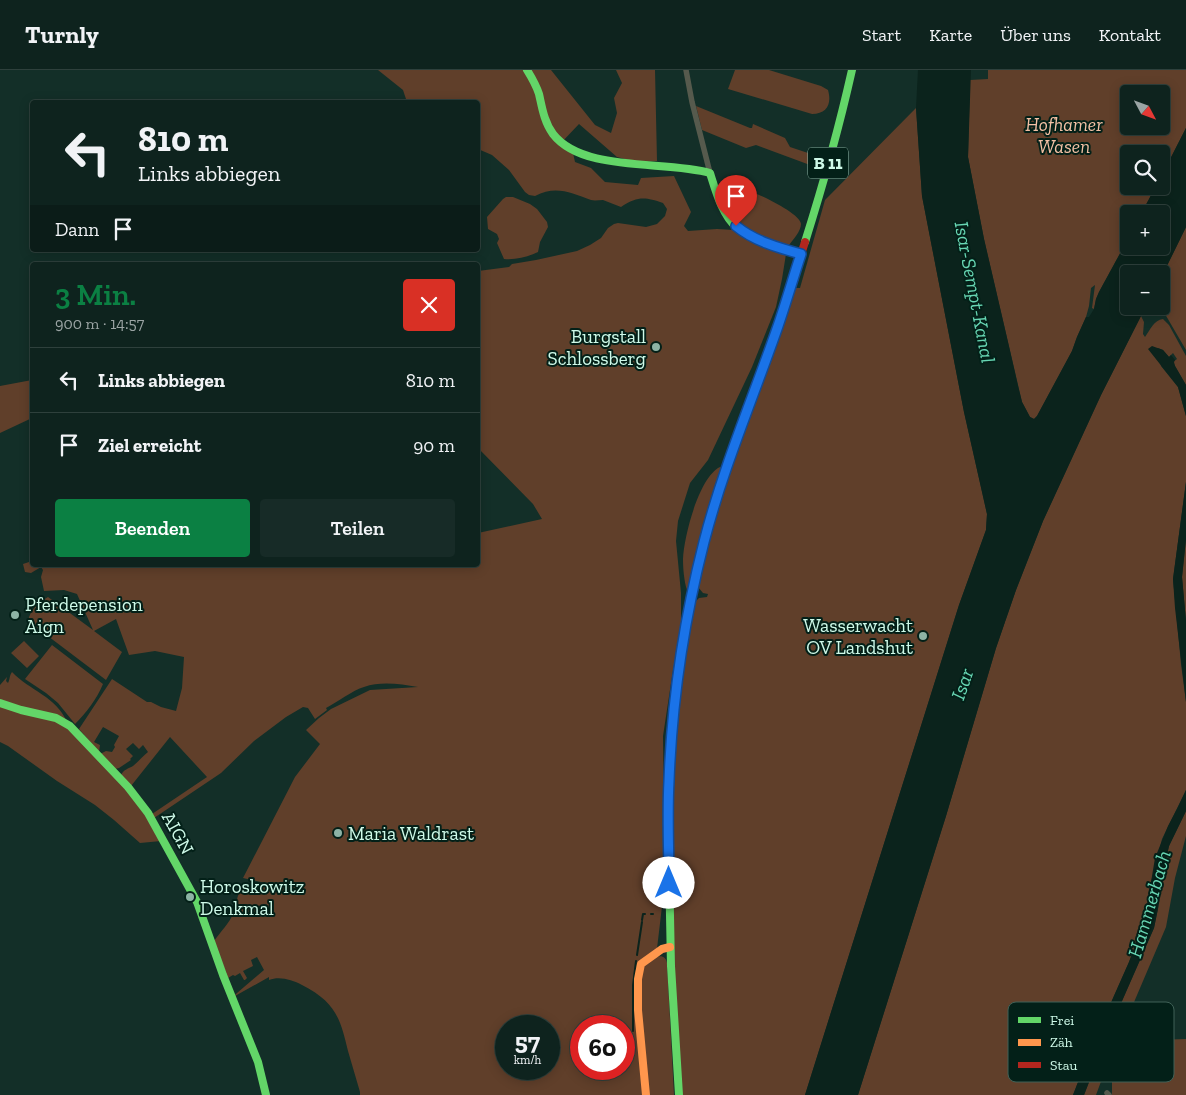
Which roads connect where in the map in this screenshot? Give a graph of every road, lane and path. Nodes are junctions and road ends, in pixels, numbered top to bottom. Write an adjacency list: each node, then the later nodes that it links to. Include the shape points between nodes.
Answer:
1 (528, 70): 4 (main road, via 537,85 549,127 554,136 568,146 612,161)
2 (686, 70): 4 (street)
3 (852, 70): 5 (main road, B 11)
4 (710, 172): 5 (main road, via 721,204 736,226 749,235)
5 (801, 254): 7 (main road, B 11, via 716,497 685,630 674,706 668,784)
6 (0, 703): 8 (main road, AIGN, via 56,718 70,726 148,813 197,902 258,1062)
7 (670, 946): 9 (main road, via 641,964 638,974 638,1012); 10 (main road, B 11)
8 (266, 1095)
9 (646, 1095)
10 (679, 1095)

